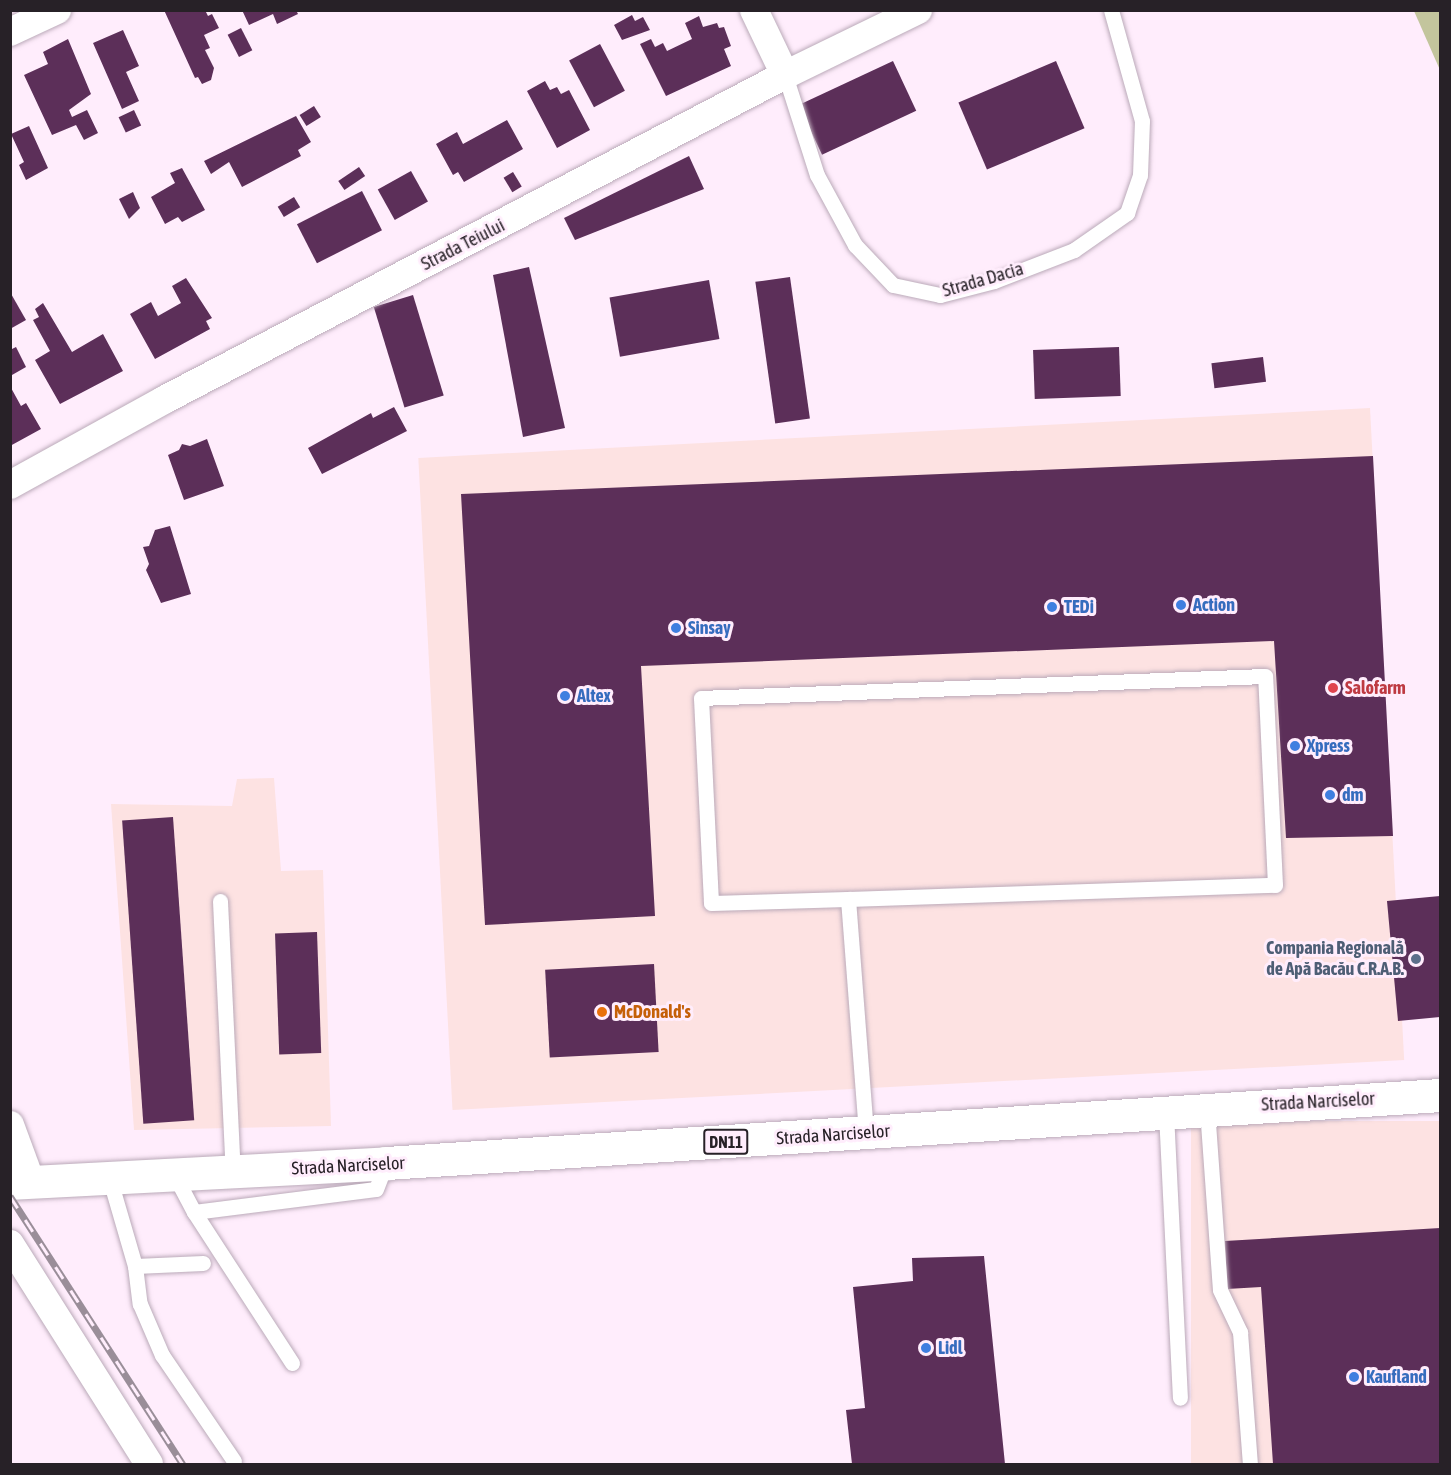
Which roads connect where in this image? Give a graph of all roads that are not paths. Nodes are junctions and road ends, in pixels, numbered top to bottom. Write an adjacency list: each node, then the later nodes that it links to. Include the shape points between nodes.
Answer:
1 (57, 10): 5 (street)
2 (754, 10): 6 (street, Strada Dacia)
3 (918, 10): 6 (street, Strada Teiului)
4 (1111, 10): 6 (lane, Strada Dacia, via 1142,121 1140,175 1127,213 1074,250 994,281 939,295 893,285 855,245 817,175)
5 (13, 26)
6 (786, 75): 7 (street, Strada Teiului, via 164,400)
7 (10, 485)
8 (849, 898): 8 (lane, via 711,903 701,698 1265,676 1275,885); 14 (lane)
9 (220, 901): 16 (lane)
10 (1440, 1095): 11 (main road, Strada Narciselor / DN11)
11 (1206, 1109): 12 (main road, Strada Narciselor / DN11); 28 (lane, via 1220,1290 1240,1332)
12 (1166, 1113): 14 (main road, Strada Narciselor / DN11); 25 (lane)
13 (10, 1125): 19 (street)
14 (866, 1133): 15 (main road, Strada Narciselor / DN11)
15 (386, 1164): 16 (main road, Strada Narciselor / DN11); 20 (lane, via 376,1189)
16 (233, 1173): 17 (main road, Strada Narciselor / DN11)
17 (176, 1176): 18 (main road, Strada Narciselor / DN11); 20 (lane)
18 (110, 1180): 19 (main road, Strada Narciselor / DN11); 23 (lane)
19 (21, 1183)
20 (194, 1212): 24 (lane)
21 (10, 1245): 27 (street)
22 (203, 1263): 23 (lane)
23 (135, 1266): 26 (lane, via 140,1304 162,1355)
24 (292, 1363)
25 (1180, 1398)
26 (234, 1461)
27 (149, 1464)
28 (1250, 1464)

